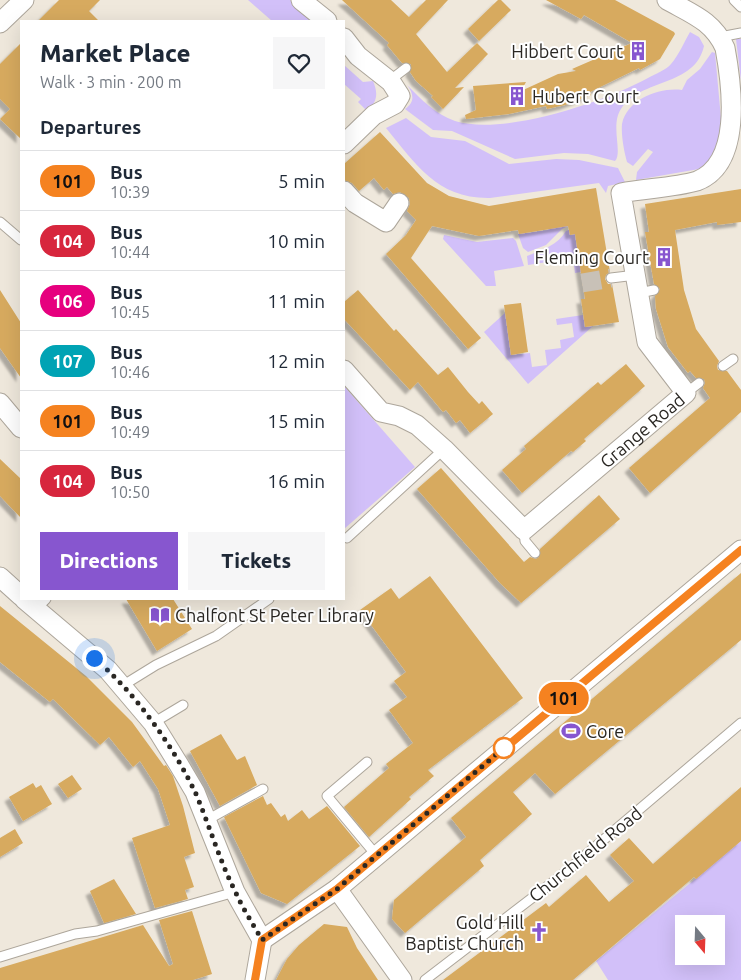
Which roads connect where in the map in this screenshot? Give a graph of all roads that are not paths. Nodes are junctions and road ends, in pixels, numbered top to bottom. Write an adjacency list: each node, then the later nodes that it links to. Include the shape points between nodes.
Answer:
1 (24, 0): 7 (street)
2 (301, 0): 6 (street)
3 (667, 0): 9 (street, Grange Road, via 712,25)
4 (734, 0): 5 (lane)
5 (741, 7)
6 (326, 20)
7 (0, 22)
8 (741, 32): 9 (lane)
9 (720, 37): 19 (street, Grange Road, via 725,48 737,125 734,145 725,162 713,174 697,181 621,193)
10 (345, 39): 12 (street, via 358,56)
11 (406, 68): 12 (lane)
12 (389, 81): 13 (street, via 400,96 395,104 374,115)
13 (345, 143)
14 (345, 193): 15 (street, via 356,204 386,222)
15 (399, 203)
16 (0, 222): 17 (lane)
17 (20, 239)
18 (611, 278): 19 (lane)
19 (643, 286): 26 (street, Grange Road, via 648,342 693,388)
20 (733, 359): 21 (lane)
21 (723, 366)
22 (345, 371): 25 (street, via 381,412 417,425)
23 (0, 403): 24 (street)
24 (20, 427)
25 (444, 449): 26 (street); 27 (lane)
26 (524, 530): 29 (lane, via 525,542)
27 (347, 538)
28 (741, 550): 41 (street)
29 (535, 553)
30 (0, 577): 31 (street)
31 (20, 595)
32 (268, 600): 34 (lane, via 216,636 156,665)
33 (35, 602): 34 (street)
34 (122, 686): 36 (street)
35 (183, 705): 36 (lane)
36 (153, 723): 40 (street, via 195,792)
37 (741, 723): 48 (lane, Churchfield Road, via 562,875)
38 (367, 762): 41 (lane, via 327,796)
39 (262, 789): 40 (lane)
40 (207, 820): 43 (street)
41 (377, 856): 42 (street)
42 (337, 889): 44 (street); 47 (street)
43 (235, 892): 44 (street); 45 (lane)
44 (262, 940): 46 (street)
45 (0, 957)
46 (255, 980)
47 (402, 980)
48 (425, 980)

